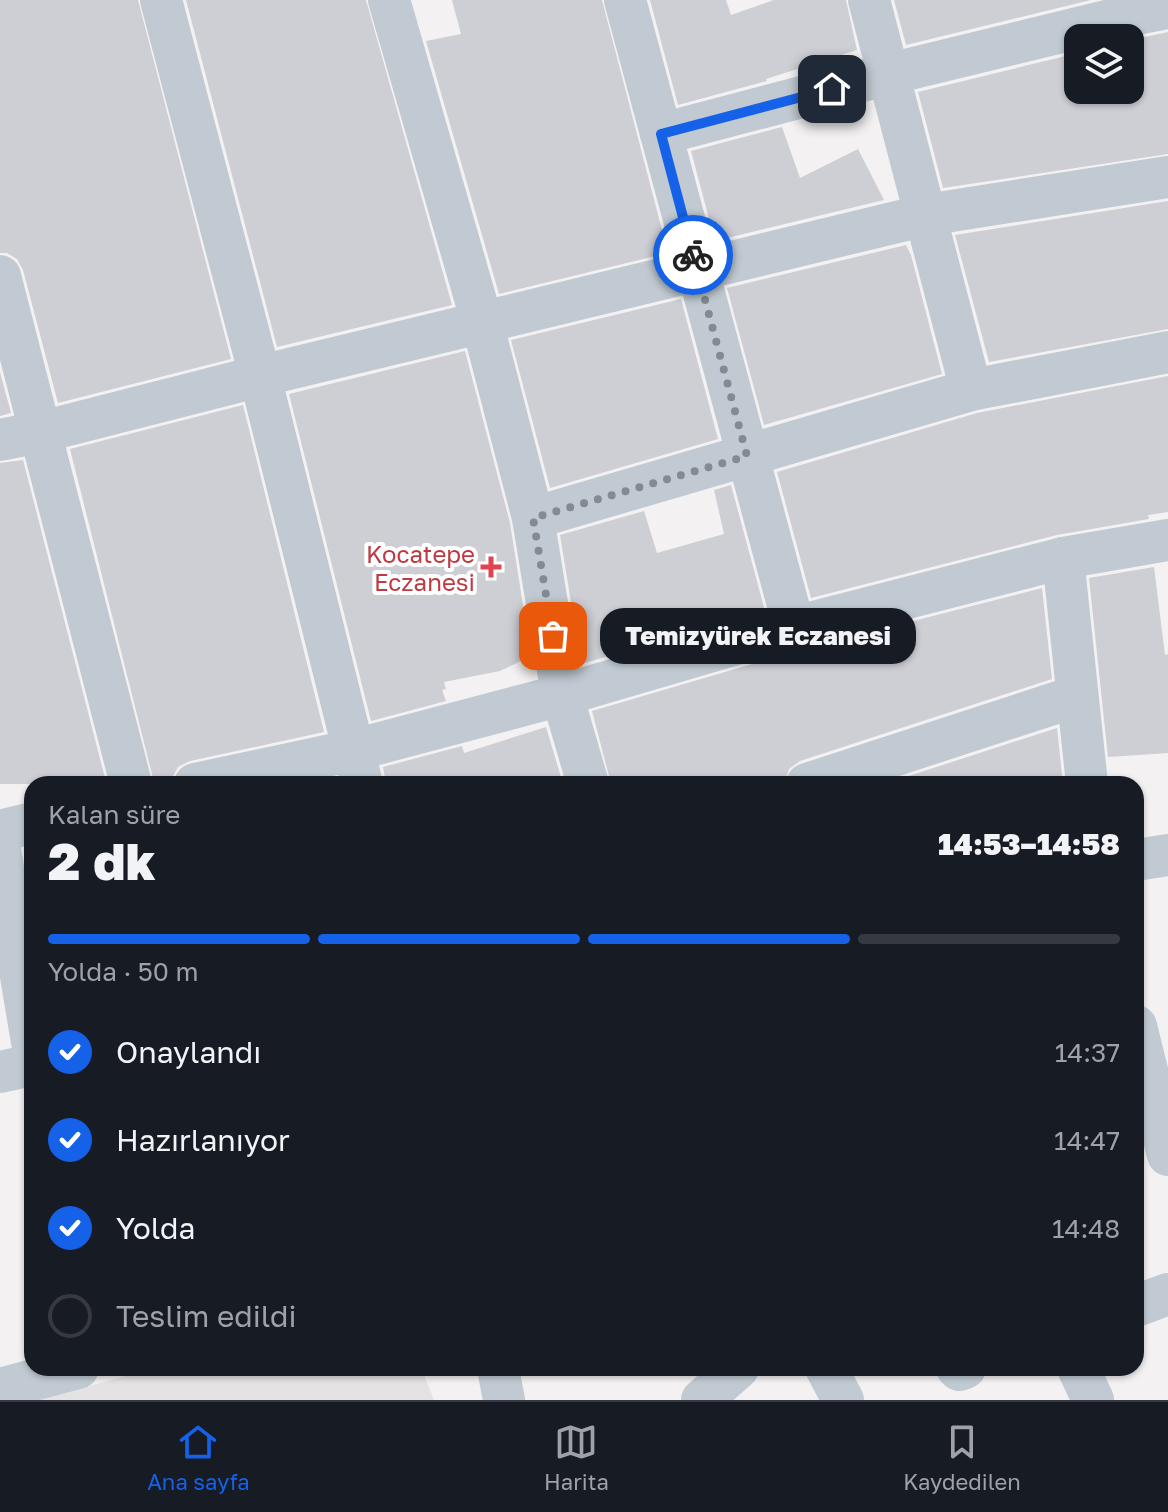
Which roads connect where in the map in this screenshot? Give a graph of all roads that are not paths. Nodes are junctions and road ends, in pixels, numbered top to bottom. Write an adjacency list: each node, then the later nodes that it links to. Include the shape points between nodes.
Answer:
1 (161, 0): 14 (street)
2 (389, 0): 12 (street)
3 (625, 0): 7 (street)
4 (869, 0): 6 (street)
5 (1168, 8): 6 (street)
6 (889, 74): 7 (street); 9 (street)
7 (661, 134): 10 (street)
8 (1168, 177): 9 (street)
9 (926, 215): 10 (street); 15 (street)
10 (697, 270): 12 (street); 18 (street)
11 (0, 276): 16 (street)
12 (482, 322): 14 (street); 19 (street)
13 (1168, 352): 15 (street)
14 (260, 376): 16 (street); 25 (street)
15 (971, 390): 18 (street)
16 (41, 432): 17 (street); 26 (street)
17 (0, 440)
18 (747, 456): 19 (street); 22 (street)
19 (533, 518): 23 (street)
20 (1168, 540): 21 (street)
21 (1063, 558): 22 (street); 24 (street)
22 (794, 627): 23 (street)
23 (562, 695): 25 (street); 28 (street)
24 (1077, 696): 29 (street); 30 (street)
25 (358, 767): 27 (street)
26 (129, 776)
27 (272, 776)
28 (586, 776)
29 (832, 776)
30 (1086, 776)
31 (24, 825): 32 (street)
32 (0, 831)
33 (0, 850): 36 (street)
34 (1168, 855): 35 (street)
35 (1144, 859)
36 (24, 994)
37 (24, 1067): 38 (street)
38 (0, 1072)
39 (1146, 1107): 40 (street)
40 (1168, 1155)
41 (1168, 1294): 42 (street)
42 (1144, 1303)
43 (48, 1376): 48 (street)
44 (500, 1376): 49 (street)
45 (729, 1376): 50 (street)
46 (830, 1376): 51 (street)
47 (1082, 1376): 52 (street)
48 (0, 1389)
49 (504, 1400)
50 (702, 1400)
51 (843, 1400)
52 (1093, 1400)

